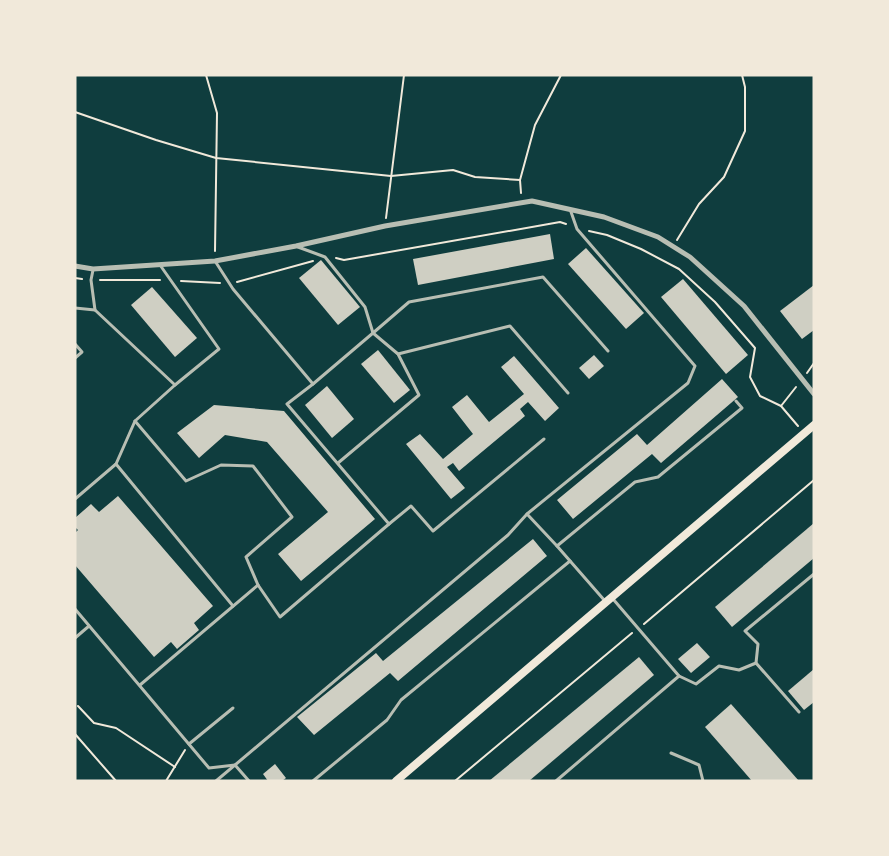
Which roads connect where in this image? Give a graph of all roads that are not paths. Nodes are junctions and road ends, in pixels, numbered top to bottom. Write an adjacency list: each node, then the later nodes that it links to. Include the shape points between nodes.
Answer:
1 (570, 209): 2 (street, via 532,201); 17 (street, via 657,237 690,257 744,306); 25 (lane, via 577,229 695,366 688,383)
2 (296, 246): 3 (street); 9 (lane, via 325,257 365,307)
3 (215, 261): 4 (street); 14 (lane, via 233,289)
4 (160, 265): 6 (street); 15 (lane, via 219,349)
5 (75, 266): 6 (street)
6 (93, 269): 8 (lane)
7 (75, 308): 8 (lane)
8 (95, 310): 15 (lane)
9 (373, 333): 11 (lane, via 409,302 543,277); 12 (lane); 14 (lane)
10 (75, 344): 13 (lane, via 82,352)
11 (608, 351)
12 (398, 354): 16 (lane, via 510,326); 22 (lane, via 419,395)
13 (75, 358)
14 (313, 384): 22 (lane, via 287,404)
15 (175, 385): 19 (lane)
16 (568, 393)
17 (814, 394)
18 (736, 401): 27 (lane, via 742,408 658,477 635,482)
19 (135, 421): 23 (lane); 30 (lane, via 186,481 221,465 253,466 292,516 246,557)
20 (814, 425): 31 (main road)
21 (544, 439): 26 (lane, via 433,531 411,506)
22 (337, 463): 26 (lane)
23 (116, 464): 24 (lane); 32 (lane)
24 (75, 499)
25 (527, 514): 27 (lane); 43 (lane, via 508,535)
26 (389, 524): 30 (lane, via 280,617)
27 (557, 546): 28 (lane)
28 (570, 561): 31 (lane); 46 (lane, via 401,700 387,720)
29 (814, 574): 36 (lane, via 745,631 758,644)
30 (258, 585): 32 (lane)
31 (609, 600): 37 (lane); 47 (main road)
32 (233, 606): 38 (lane)
33 (75, 609): 34 (lane)
34 (89, 626): 35 (lane); 38 (lane)
35 (75, 638)
36 (756, 663): 37 (lane, via 739,670 719,666 696,684); 40 (lane)
37 (679, 676): 48 (lane)
38 (140, 685): 41 (lane)
39 (233, 708): 41 (lane)
40 (800, 712)
41 (189, 744): 43 (lane, via 208,768)
42 (671, 753): 49 (lane, via 699,765)
43 (235, 765): 44 (lane); 45 (lane)
44 (216, 781)
45 (249, 781)
46 (313, 781)
47 (396, 781)
48 (556, 781)
49 (703, 781)

